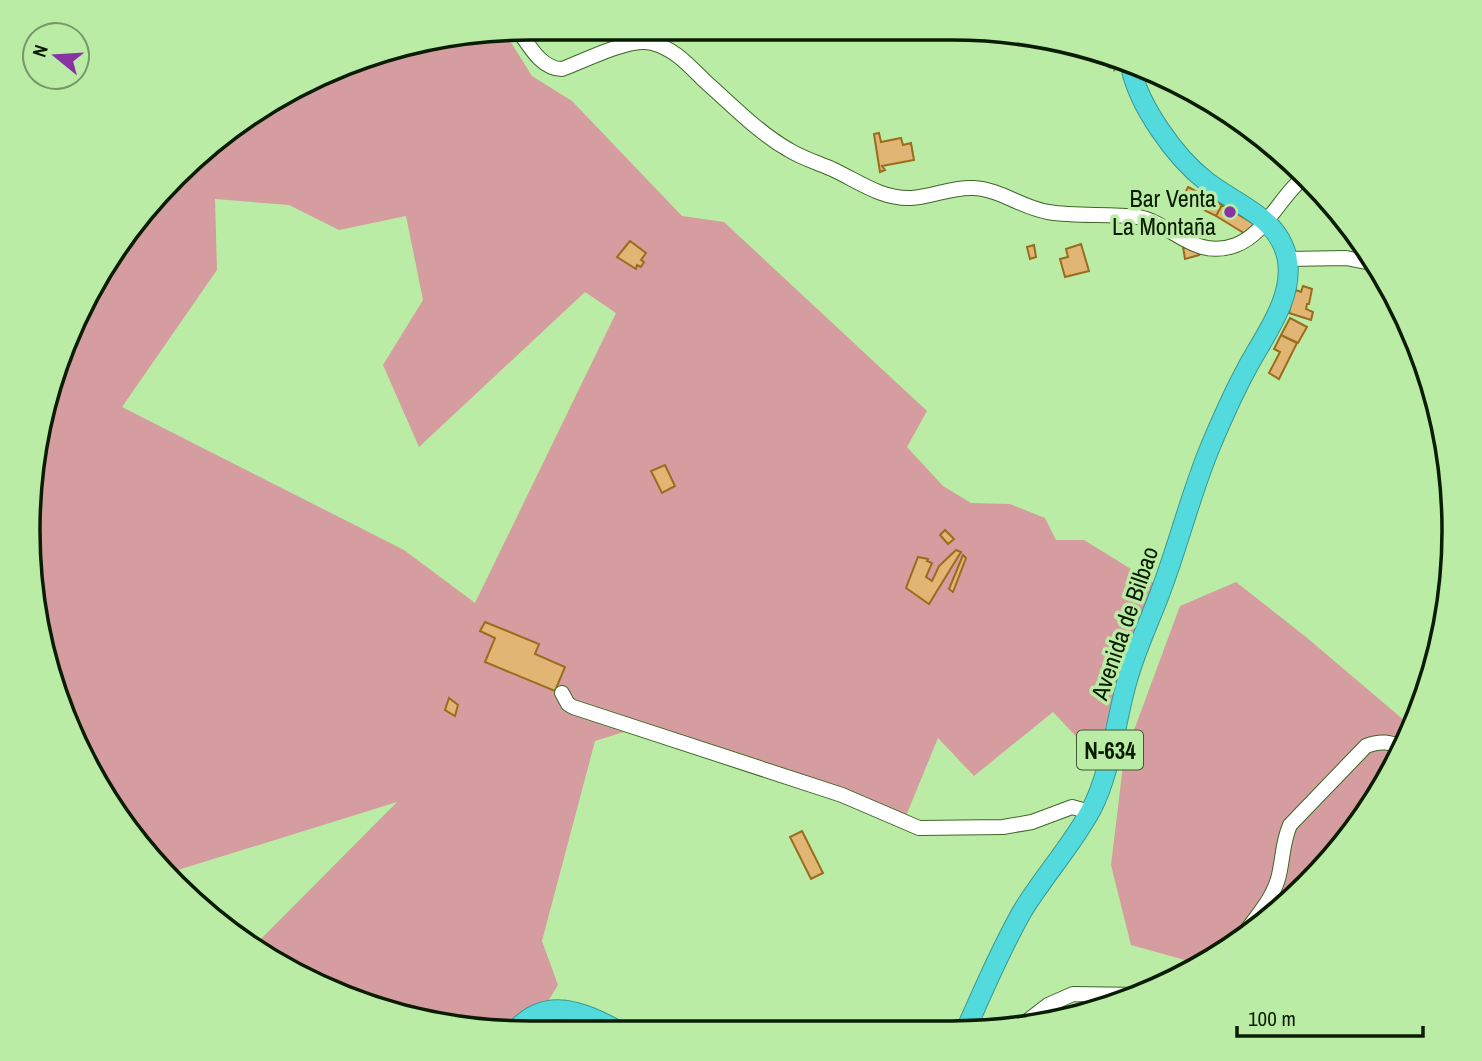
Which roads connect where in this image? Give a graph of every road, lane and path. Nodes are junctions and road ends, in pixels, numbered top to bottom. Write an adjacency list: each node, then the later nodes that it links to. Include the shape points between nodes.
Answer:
1 (526, 40): 4 (street, via 553,69 636,43 650,42 668,49 788,150 882,194 912,198 975,188 1046,212 1146,219 1187,242 1206,247 1236,245)
2 (1134, 76): 4 (highway, via 1140,96 1185,161 1205,181)
3 (1298, 184): 4 (street)
4 (1265, 220): 5 (highway, via 1281,241)
5 (1287, 259): 6 (street); 9 (highway, Avenida de Bilbao / N-634, via 1284,296 1209,450 1128,676)
6 (1361, 261)
7 (562, 693): 9 (street, via 573,707 832,791 919,828 1003,827 1072,807)
8 (1393, 744): 10 (street, via 1378,741 1366,746 1290,825 1278,880)
9 (1090, 812): 13 (highway, Avenida de Bilbao / N-634, via 1023,910)
10 (1262, 910)
11 (1110, 995): 12 (street, via 1073,994)
12 (1037, 1013)
13 (970, 1020)
14 (525, 1021): 15 (highway, via 555,1009)
15 (600, 1021)

